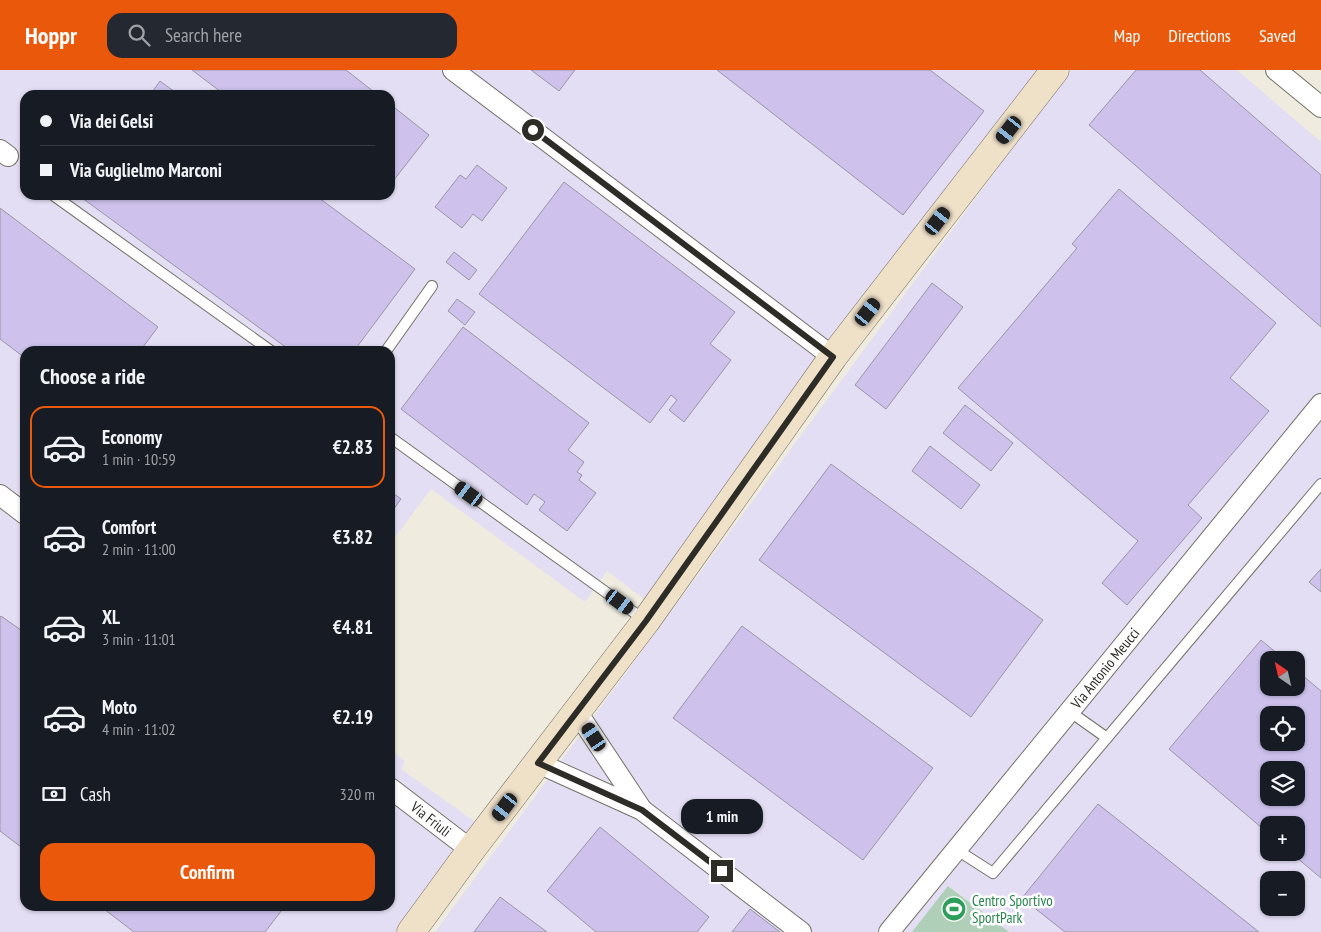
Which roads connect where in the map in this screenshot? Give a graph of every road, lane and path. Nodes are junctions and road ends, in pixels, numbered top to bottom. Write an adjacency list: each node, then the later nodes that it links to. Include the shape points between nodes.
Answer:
1 (453, 70): 9 (street)
2 (1056, 70): 9 (street)
3 (1276, 70): 4 (street)
4 (1321, 107)
5 (60, 200): 7 (lane)
6 (432, 286): 8 (lane)
7 (264, 346)
8 (390, 346)
9 (833, 357): 15 (street)
10 (1321, 404): 16 (street, Via Antonio Meucci)
11 (395, 441): 15 (lane)
12 (1321, 484): 18 (lane)
13 (0, 495): 14 (street)
14 (20, 510)
15 (646, 621): 17 (street)
16 (1070, 711): 18 (lane); 23 (street, Via Antonio Meucci)
17 (577, 712): 19 (street); 21 (street)
18 (1107, 738): 23 (lane, via 993,873)
19 (538, 763): 21 (street); 22 (street)
20 (395, 792): 22 (street, Via Friuli)
21 (642, 810): 25 (street)
22 (471, 850): 24 (street)
23 (957, 850): 26 (street, Via Antonio Meucci)
24 (411, 932)
25 (801, 932)
26 (889, 932)

